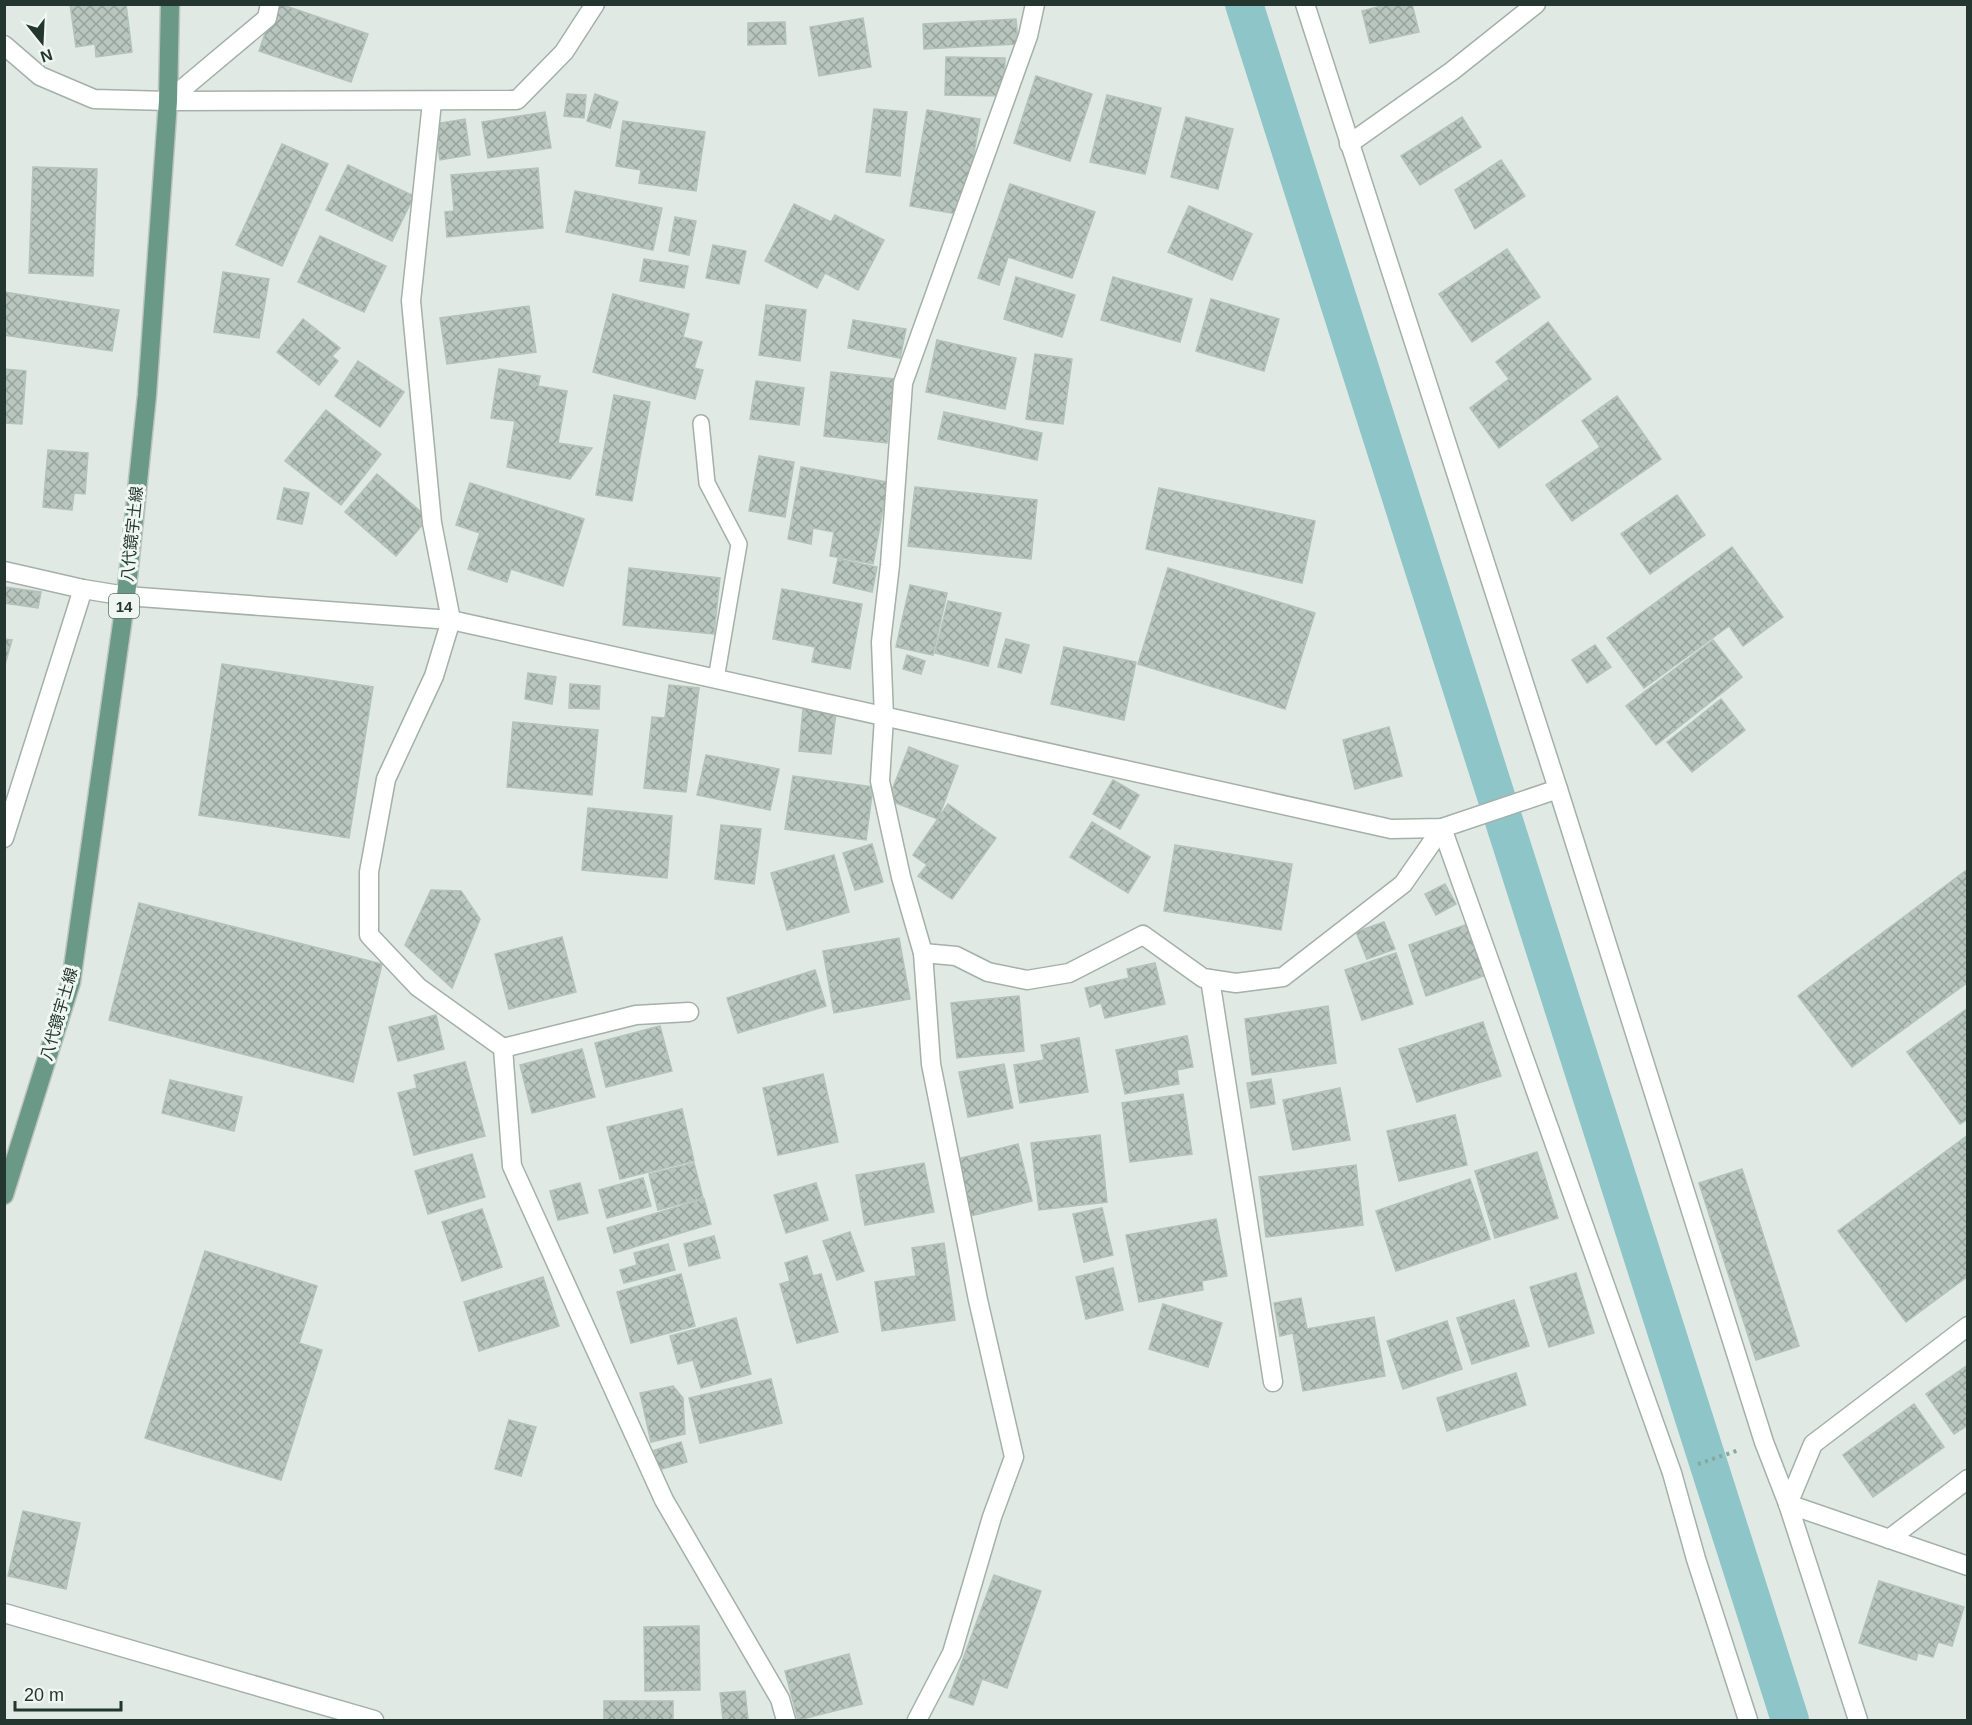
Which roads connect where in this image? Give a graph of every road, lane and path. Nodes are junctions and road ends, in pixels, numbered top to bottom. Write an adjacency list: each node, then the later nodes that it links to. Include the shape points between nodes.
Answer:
1 (170, 4): 8 (main road, 八代鏡宇土線 / 14)
2 (270, 4): 8 (street, via 267,18)
3 (595, 4): 9 (street, via 564,52 517,100)
4 (1035, 4): 17 (street, via 1028,36 903,383 881,642)
5 (1305, 4): 10 (street)
6 (1536, 4): 10 (street, via 1452,71)
7 (4, 45): 8 (street, via 40,76 94,99)
8 (168, 101): 9 (street); 14 (main road, 八代鏡宇土線 / 14, via 147,395)
9 (432, 102): 15 (street, via 411,301 432,523)
10 (1349, 144): 18 (street)
11 (701, 423): 16 (lane, via 707,483 739,544)
12 (4, 571): 13 (street)
13 (82, 589): 14 (street); 20 (street)
14 (126, 596): 15 (street); 25 (main road, 八代鏡宇土線 / 14, via 71,982)
15 (451, 620): 16 (street); 24 (street, via 434,676 386,780 369,872 369,934 418,987)
16 (716, 679): 17 (street)
17 (884, 717): 19 (street, via 1391,829); 21 (street, via 880,781)
18 (1558, 789): 19 (street); 31 (street, via 1764,1442)
19 (1442, 828): 22 (street, via 1403,884 1283,977 1236,983); 38 (street, via 1672,1473)
20 (4, 838)
21 (923, 953): 22 (street, via 956,956 988,972 1027,980 1070,973 1143,935 1203,978); 37 (street, via 931,1064 1014,1457 952,1653)
22 (1210, 979): 27 (street)
23 (689, 1012): 24 (street, via 636,1015)
24 (503, 1048): 36 (street, via 512,1166 664,1500 780,1699)
25 (4, 1195)
26 (1968, 1326): 31 (street, via 1813,1444)
27 (1273, 1382)
28 (1750, 1447): 29 (path)
29 (1696, 1465)
30 (1968, 1479): 32 (street)
31 (1788, 1504): 32 (street); 39 (street)
32 (1889, 1539): 33 (street)
33 (1968, 1566)
34 (4, 1613): 35 (street)
35 (374, 1720)
36 (786, 1720)
37 (917, 1720)
38 (1748, 1720)
39 (1858, 1720)

